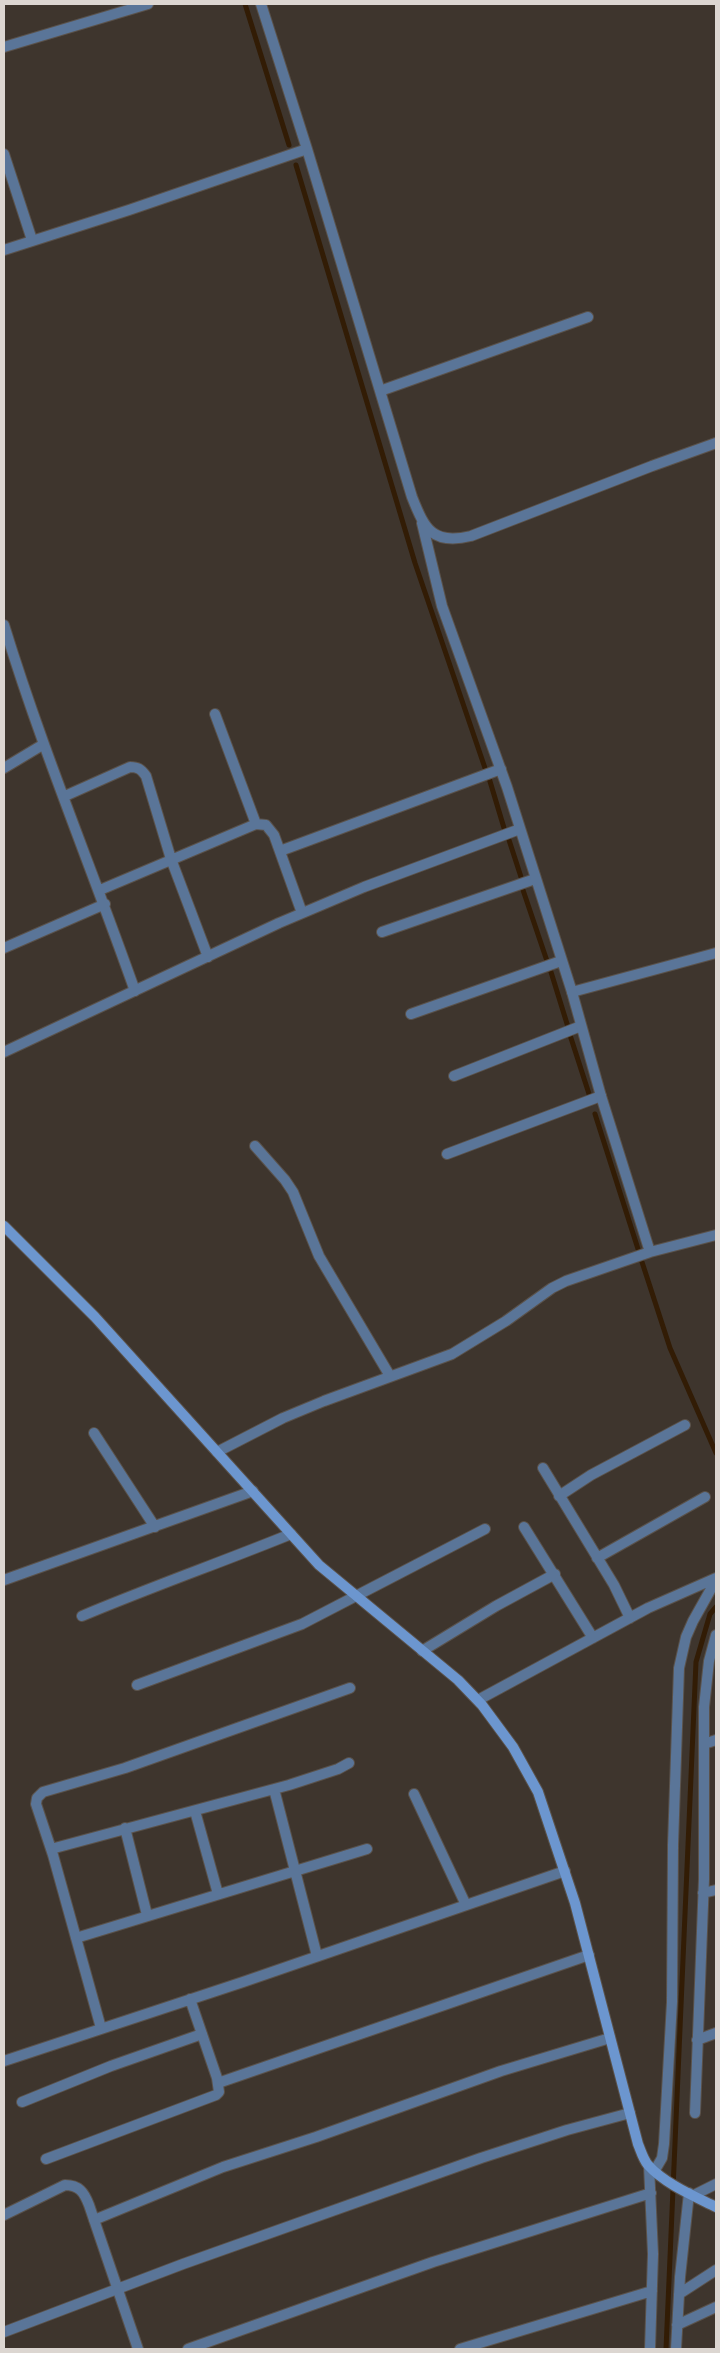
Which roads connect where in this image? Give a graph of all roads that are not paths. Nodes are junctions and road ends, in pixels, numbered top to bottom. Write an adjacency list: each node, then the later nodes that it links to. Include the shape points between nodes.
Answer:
1 (148, 4): 3 (street)
2 (261, 4): 4 (street)
3 (4, 47)
4 (307, 149): 6 (street); 9 (street)
5 (4, 154): 6 (street)
6 (32, 240): 7 (street)
7 (4, 250)
8 (588, 317): 9 (street)
9 (380, 391): 11 (street)
10 (716, 444): 11 (street, via 471,536 455,540 441,538 431,533)
11 (422, 522): 17 (street, via 442,606)
12 (4, 625): 13 (street)
13 (7, 650): 15 (street)
14 (215, 714): 19 (street)
15 (44, 744): 16 (street); 18 (street)
16 (4, 768)
17 (501, 769): 20 (street); 21 (street)
18 (65, 796): 22 (street, via 130,768 142,770); 24 (street)
19 (256, 824): 21 (street, via 271,828); 22 (street)
20 (520, 829): 23 (street); 26 (street)
21 (280, 852): 26 (street)
22 (171, 859): 24 (street); 30 (street)
23 (535, 879): 27 (street); 31 (street)
24 (100, 890): 25 (street)
25 (104, 904): 28 (street); 32 (street)
26 (302, 913): 30 (street)
27 (382, 932)
28 (4, 948)
29 (716, 953): 33 (street)
30 (208, 957): 32 (street)
31 (561, 960): 33 (street); 34 (street)
32 (135, 991): 36 (street)
33 (572, 992): 35 (street)
34 (411, 1014)
35 (581, 1026): 37 (street); 38 (street)
36 (4, 1052)
37 (454, 1076)
38 (601, 1096): 40 (street); 43 (street)
39 (254, 1146): 44 (street, via 293,1192 319,1256)
40 (447, 1154)
41 (4, 1226): 47 (street, via 95,1317)
42 (716, 1235): 43 (street)
43 (650, 1252): 44 (street, via 552,1288 461,1350)
44 (390, 1376): 47 (street, via 284,1418)
45 (686, 1425): 50 (street)
46 (94, 1433): 52 (street)
47 (217, 1452): 49 (street)
48 (543, 1468): 50 (street)
49 (253, 1491): 52 (street); 55 (street)
50 (559, 1496): 56 (street)
51 (705, 1497): 56 (street)
52 (155, 1527): 59 (street)
53 (524, 1527): 57 (street)
54 (485, 1529): 60 (street)
55 (291, 1534): 60 (street); 61 (street)
56 (597, 1558): 62 (street)
57 (555, 1574): 64 (street); 65 (street)
58 (716, 1579): 62 (street); 102 (street, via 693,1621 679,1668 672,2002 664,2144 662,2158)
59 (4, 1580)
60 (356, 1598): 65 (street); 66 (street, via 302,1624)
61 (82, 1616)
62 (630, 1618): 64 (street)
63 (716, 1635): 69 (street)
64 (594, 1638): 70 (street)
65 (422, 1650): 70 (street)
66 (137, 1685)
67 (350, 1688): 78 (street, via 125,1768 43,1792 36,1804)
68 (716, 1688): 69 (street)
69 (706, 1692): 72 (street)
70 (478, 1700): 81 (street, via 514,1747 529,1773)
71 (716, 1740): 72 (street)
72 (704, 1744): 83 (street)
73 (349, 1763): 74 (street, via 328,1773)
74 (274, 1789): 76 (street); 80 (street)
75 (414, 1794): 85 (street)
76 (195, 1811): 77 (street); 84 (street)
77 (125, 1828): 78 (street); 86 (street)
78 (50, 1849): 87 (street)
79 (367, 1849): 80 (street)
80 (295, 1871): 84 (street); 89 (street)
81 (565, 1871): 85 (street); 88 (street)
82 (716, 1890): 83 (street)
83 (703, 1893): 95 (street)
84 (218, 1894): 86 (street)
85 (466, 1904): 89 (street)
86 (147, 1915): 87 (street)
87 (76, 1938): 91 (street)
88 (588, 1955): 94 (street); 97 (street)
89 (317, 1956): 90 (street)
90 (190, 1999): 91 (street); 93 (street)
91 (101, 2028): 96 (street)
92 (716, 2033): 95 (street)
93 (202, 2034): 97 (street); 98 (street)
94 (610, 2038): 99 (street); 108 (street, via 501,2071 223,2167)
95 (697, 2040): 100 (street)
96 (4, 2061)
97 (218, 2083): 101 (street, via 219,2092 213,2098)
98 (22, 2102)
99 (630, 2113): 102 (street, via 638,2144); 110 (street, via 481,2158)
100 (695, 2113)
101 (46, 2159)
102 (655, 2170): 104 (street); 105 (street)
103 (716, 2184): 105 (street)
104 (651, 2193): 111 (street); 117 (street, via 433,2262)
105 (690, 2193): 106 (street); 112 (street)
106 (716, 2207)
107 (4, 2215): 108 (street, via 65,2184 75,2185 86,2198)
108 (94, 2220): 110 (street)
109 (716, 2270): 112 (street)
110 (118, 2290): 115 (street); 116 (street)
111 (652, 2291): 118 (street); 119 (street)
112 (679, 2294): 114 (street)
113 (716, 2307): 114 (street)
114 (677, 2325): 120 (street)
115 (4, 2332)
116 (138, 2349)
117 (188, 2349)
118 (460, 2349)
119 (650, 2349)
120 (676, 2349)

